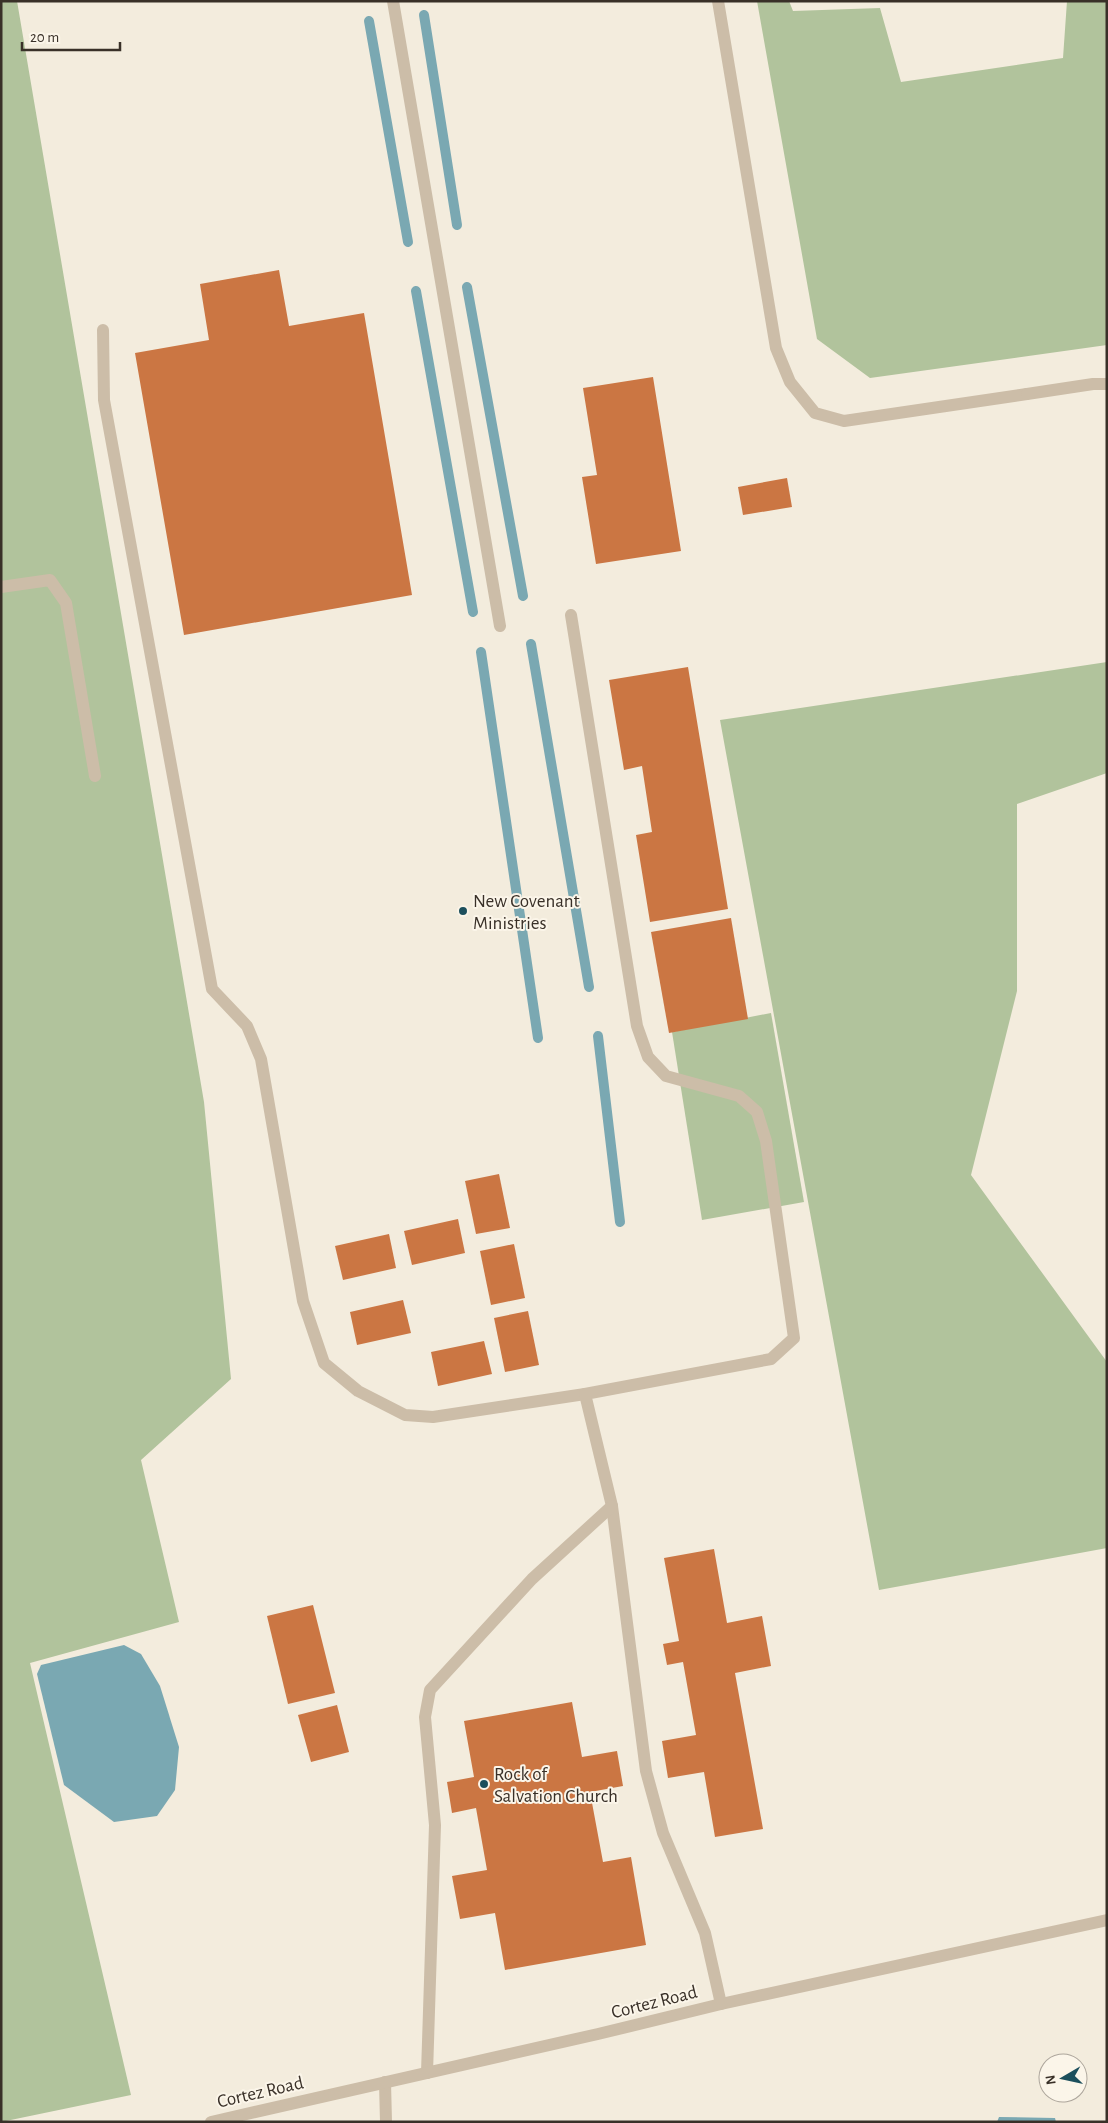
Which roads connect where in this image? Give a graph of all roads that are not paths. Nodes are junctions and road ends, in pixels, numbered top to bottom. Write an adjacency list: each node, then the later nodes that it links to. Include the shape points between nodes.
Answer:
1 (393, 1): 7 (street)
2 (718, 1): 4 (street, via 776,348 790,382 815,413 844,421)
3 (103, 330): 9 (street, via 104,400 212,989 247,1026 261,1059 303,1301 324,1363 358,1391 405,1415 433,1417)
4 (1107, 384)
5 (1, 587): 8 (street, via 50,580 66,603)
6 (571, 615): 9 (street, via 637,1026 648,1057 666,1076 739,1096 757,1112 766,1141 794,1338 771,1359)
7 (500, 626)
8 (95, 776)
9 (585, 1394): 10 (street)
10 (612, 1506): 12 (street, via 646,1771 663,1833 705,1933); 13 (street, via 532,1579 430,1690 425,1717 435,1825)
11 (1107, 1920): 12 (street, Cortez Road)
12 (721, 2004): 13 (street, Cortez Road)
13 (427, 2073): 14 (street, Cortez Road)
14 (385, 2082): 15 (street, Cortez Road); 16 (street)
15 (211, 2122)
16 (386, 2122)

